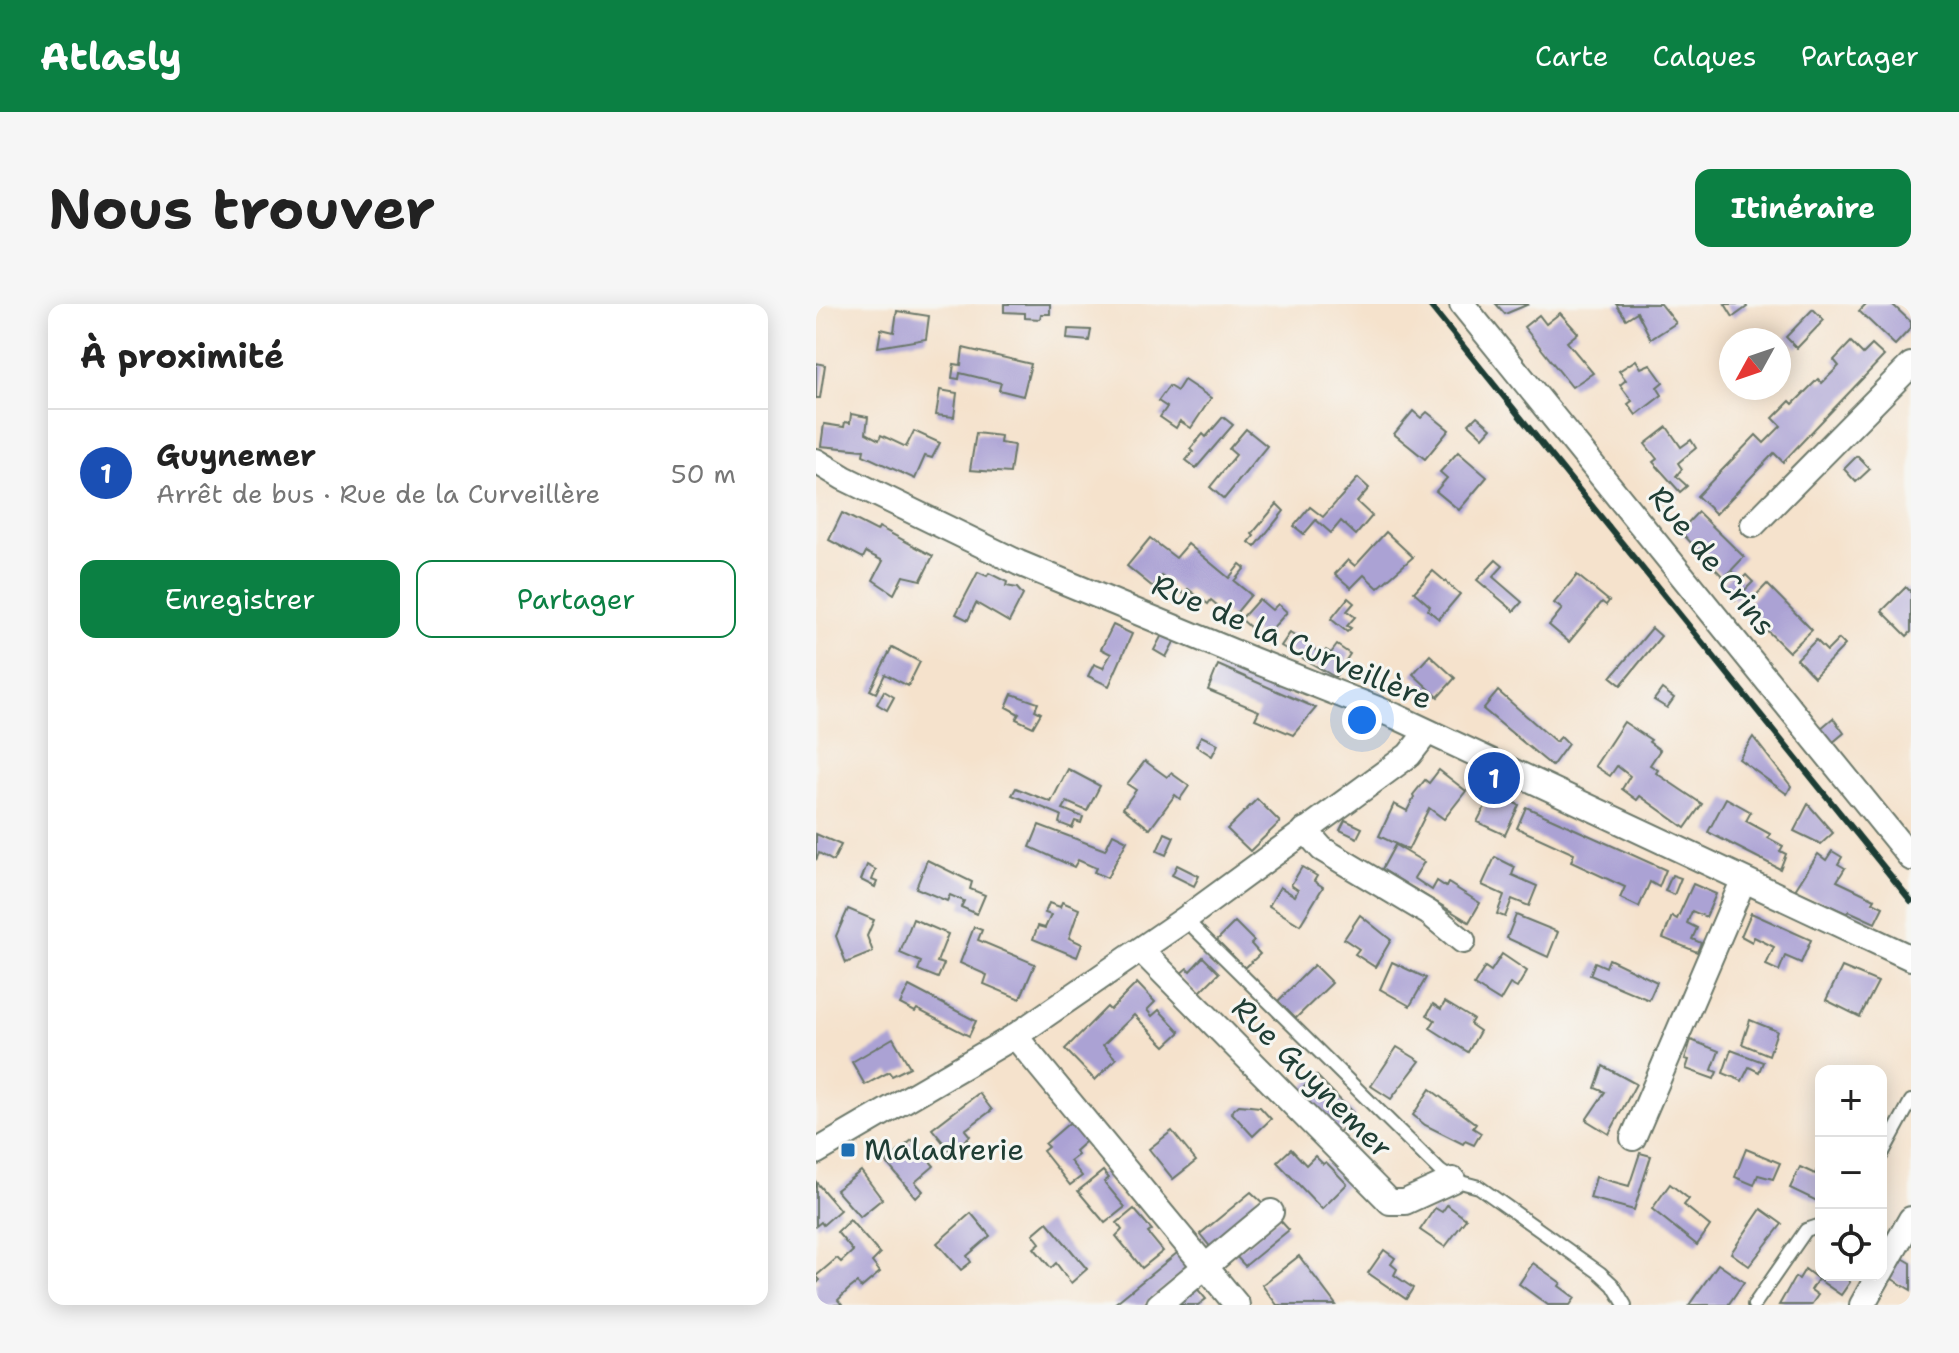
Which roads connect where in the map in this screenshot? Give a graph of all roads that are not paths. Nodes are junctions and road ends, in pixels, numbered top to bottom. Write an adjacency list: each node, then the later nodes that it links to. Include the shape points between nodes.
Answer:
1 (1462, 304): 7 (street, Rue de Crins)
2 (1911, 365): 4 (street)
3 (816, 461): 5 (street, Rue de la Curveillère, via 1019,563)
4 (1753, 525)
5 (1427, 732): 6 (street, via 1409,755); 8 (street, Rue de la Curveillère)
6 (1305, 830): 9 (street); 10 (street, via 1322,849 1429,913)
7 (1911, 858)
8 (1743, 881): 12 (street, Rue de la Curveillère); 15 (street)
9 (1185, 919): 11 (street); 18 (lane)
10 (1463, 941)
11 (1141, 950): 13 (street); 18 (street, Rue Guynemer, via 1390,1202 1405,1202)
12 (1911, 958)
13 (1015, 1036): 17 (street); 23 (street)
14 (1911, 1101): 16 (lane)
15 (1633, 1138)
16 (1887, 1145)
17 (816, 1152)
18 (1453, 1180): 27 (lane, via 1479,1187 1600,1273)
19 (1271, 1212): 23 (street)
20 (1911, 1219): 22 (street)
21 (1815, 1227): 28 (lane, via 1806,1230)
22 (1887, 1261)
23 (1205, 1267): 25 (street); 26 (street)
24 (1876, 1281): 29 (street)
25 (1159, 1305)
26 (1237, 1305)
27 (1625, 1305)
28 (1754, 1305)
29 (1862, 1305)

